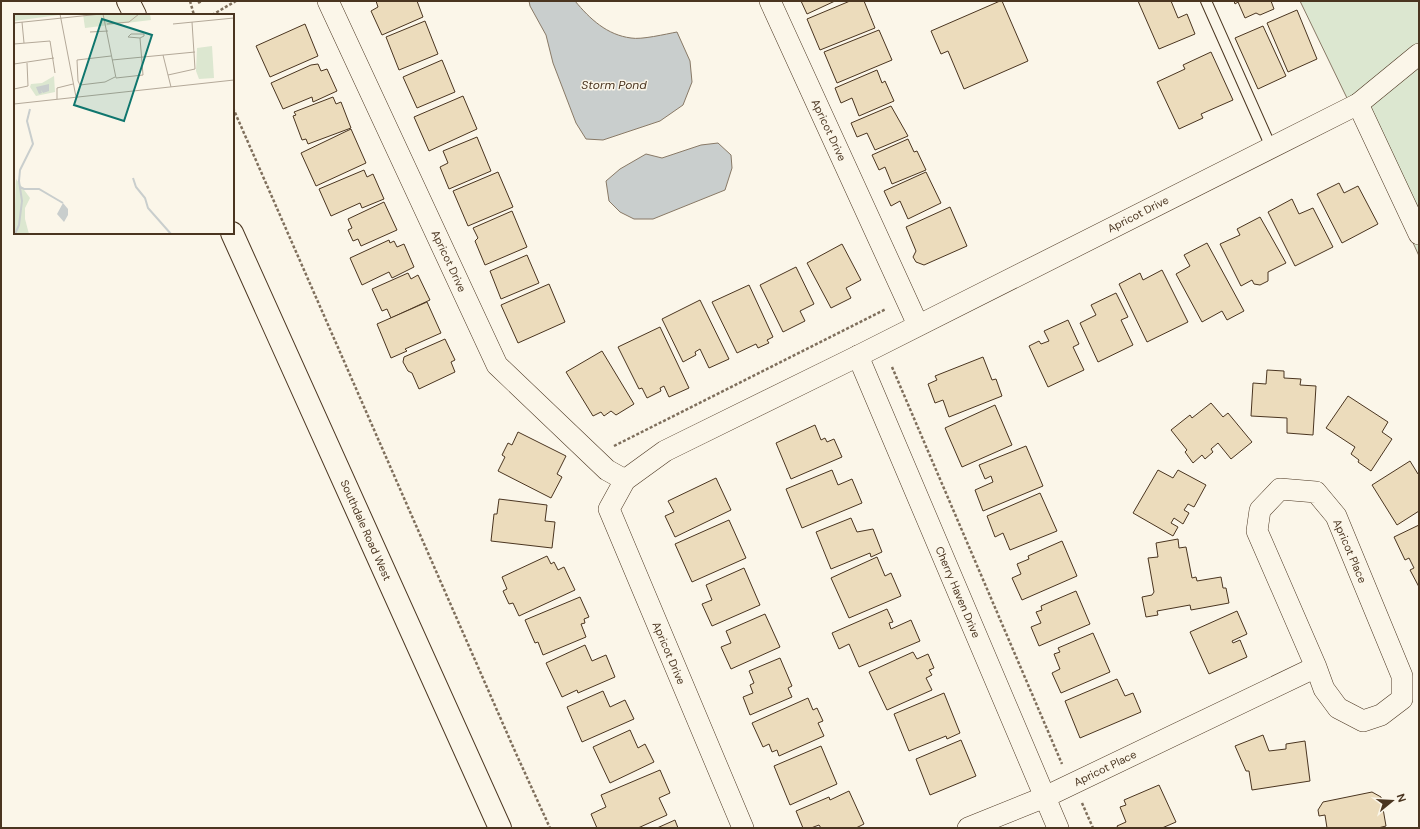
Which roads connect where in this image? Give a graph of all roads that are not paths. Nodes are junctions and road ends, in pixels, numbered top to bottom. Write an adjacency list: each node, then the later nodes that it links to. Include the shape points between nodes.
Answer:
1 (128, 1): 5 (main road)
2 (328, 1): 13 (street, Apricot Drive, via 497,365 607,470)
3 (770, 1): 11 (street, Apricot Drive)
4 (1206, 1): 8 (lane)
5 (134, 14)
6 (1419, 54): 7 (street, Apricot Drive)
7 (1358, 104): 8 (street, Apricot Drive); 10 (street)
8 (1271, 147): 11 (street, Apricot Drive)
9 (232, 234): 16 (main road, Southdale Road West)
10 (1419, 234)
11 (918, 325): 12 (street, Apricot Drive)
12 (858, 356): 13 (street, Apricot Drive, via 665,451); 15 (street, Cherry Haven Drive)
13 (625, 480): 17 (street, Apricot Drive, via 609,509)
14 (1316, 667): 14 (street, Apricot Place, via 1324,689 1338,708 1363,721 1381,715 1402,699 1402,676 1336,516 1316,492 1280,489 1260,510 1257,531); 15 (street, Apricot Place)
15 (1045, 797): 18 (street); 19 (street, Cherry Haven Drive)
16 (500, 828)
17 (743, 828)
18 (968, 828)
19 (1058, 828)

